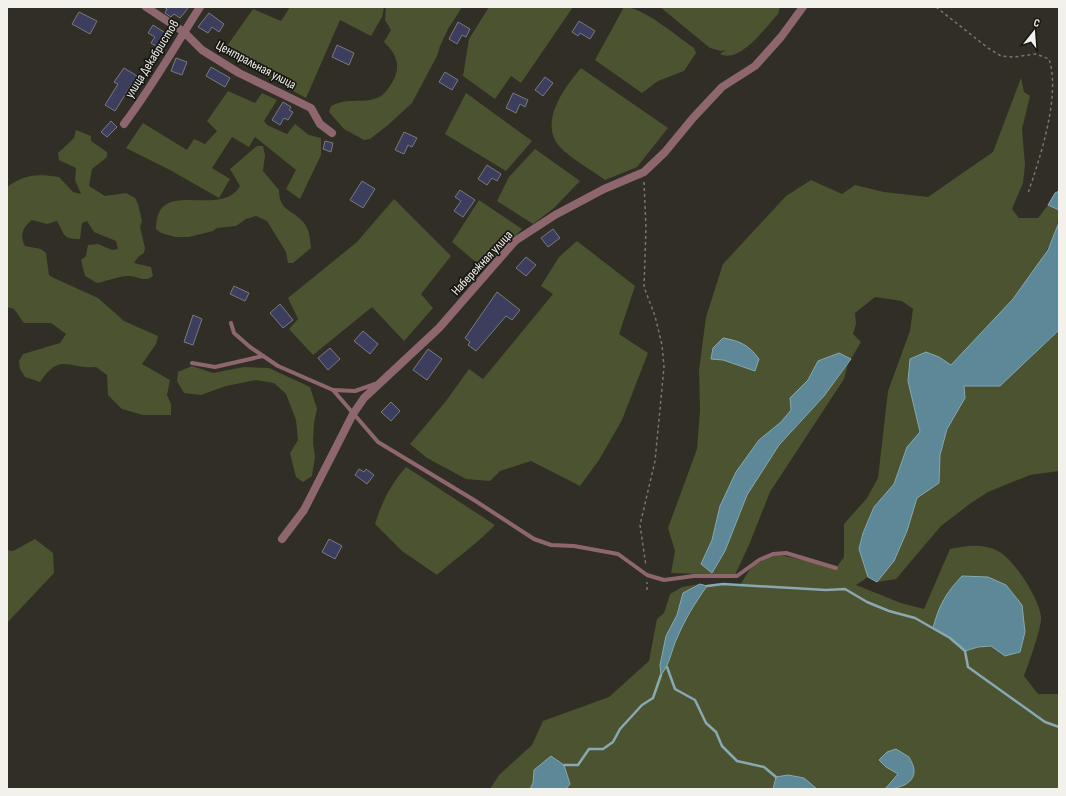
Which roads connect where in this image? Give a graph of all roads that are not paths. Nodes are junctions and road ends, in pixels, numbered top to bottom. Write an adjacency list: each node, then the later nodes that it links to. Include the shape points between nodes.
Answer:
1 (146, 7): 4 (street, Центральная улица)
2 (200, 7): 4 (street, улица Декабристов)
3 (803, 7): 10 (street, Набережная улица, via 755,66 722,87 644,172 604,189 555,215 515,241 439,328)
4 (184, 32): 5 (street, улица Декабристов); 6 (street, Центральная улица, via 202,50 239,73 311,108 320,124)
5 (124, 124)
6 (332, 133)
7 (231, 323): 8 (lane, via 234,333)
8 (262, 356): 9 (lane, via 215,367); 11 (lane, via 278,366)
9 (192, 363)
10 (383, 380): 11 (lane, via 355,391); 12 (street, Набережная улица, via 364,398)
11 (333, 390): 12 (lane)
12 (353, 414): 13 (street, Набережная улица, via 304,510); 14 (lane, via 378,442 534,539 551,545 574,546 618,554 647,575 664,580 694,576 738,576 759,560 773,554 786,553)
13 (282, 539)
14 (836, 568)

